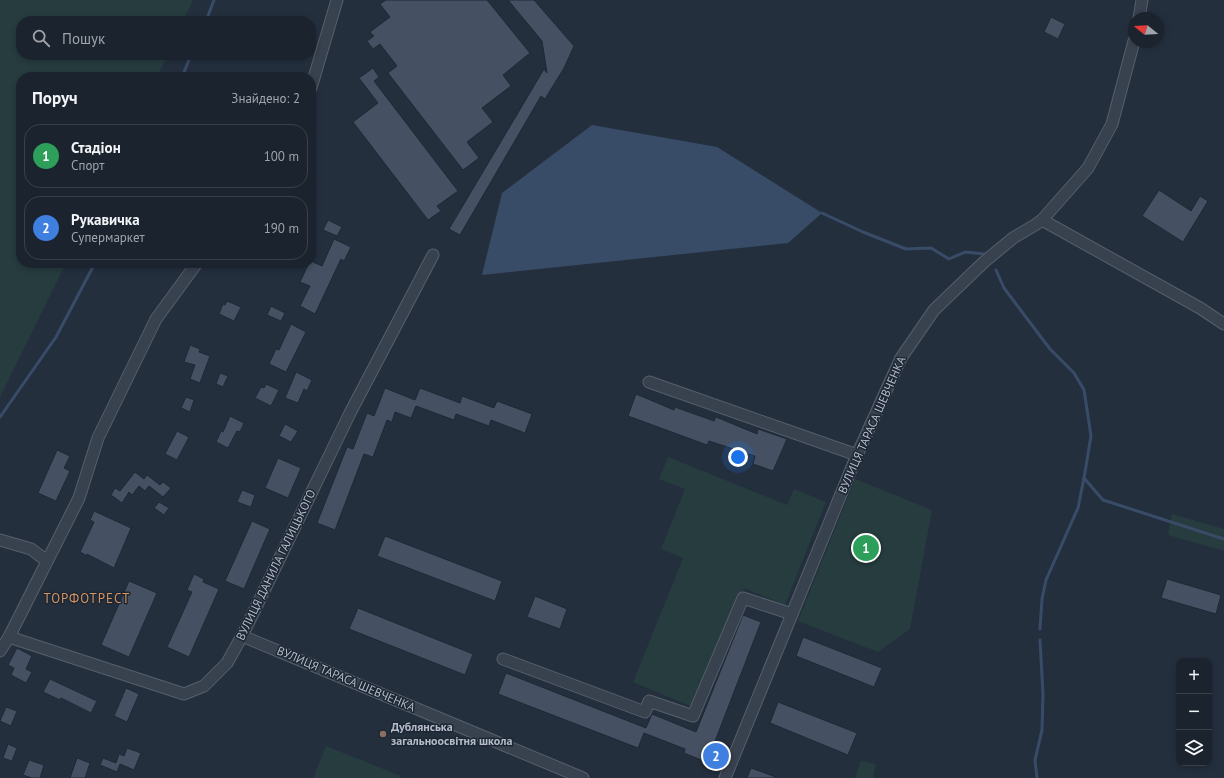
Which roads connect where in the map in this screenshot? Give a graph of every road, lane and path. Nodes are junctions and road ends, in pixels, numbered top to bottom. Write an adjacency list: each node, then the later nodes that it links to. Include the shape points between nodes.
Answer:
1 (337, 0): 5 (street)
2 (1142, 0): 3 (street)
3 (1140, 12)
4 (1132, 48): 6 (street, ВУЛИЦЯ ТАРАСА ШЕВЧЕНКА, via 1112,124 1088,168)
5 (316, 72)
6 (1042, 220): 9 (street); 11 (street, ВУЛИЦЯ ТАРАСА ШЕВЧЕНКА, via 1013,238 984,262 934,310 901,358)
7 (433, 255): 15 (street, ВУЛИЦЯ ДАНИЛА ГАЛИЦЬКОГО, via 350,413)
8 (193, 268): 13 (street, via 156,319 98,438 79,498)
9 (1224, 324)
10 (649, 382): 11 (street)
11 (857, 455): 14 (street, ВУЛИЦЯ ТАРАСА ШЕВЧЕНКА)
12 (0, 540): 13 (street, via 31,549)
13 (47, 561): 16 (street)
14 (792, 614): 18 (street, via 743,598 693,716 649,701 645,712); 20 (street, ВУЛИЦЯ ТАРАСА ШЕВЧЕНКА)
15 (242, 636): 16 (street, ВУЛИЦЯ ДАНИЛА ГАЛИЦЬКОГО, via 227,663 204,686 184,694); 19 (street, ВУЛИЦЯ ТАРАСА ШЕВЧЕНКА)
16 (9, 637): 17 (street)
17 (0, 651)
18 (503, 659)
19 (583, 778)
20 (725, 778)

